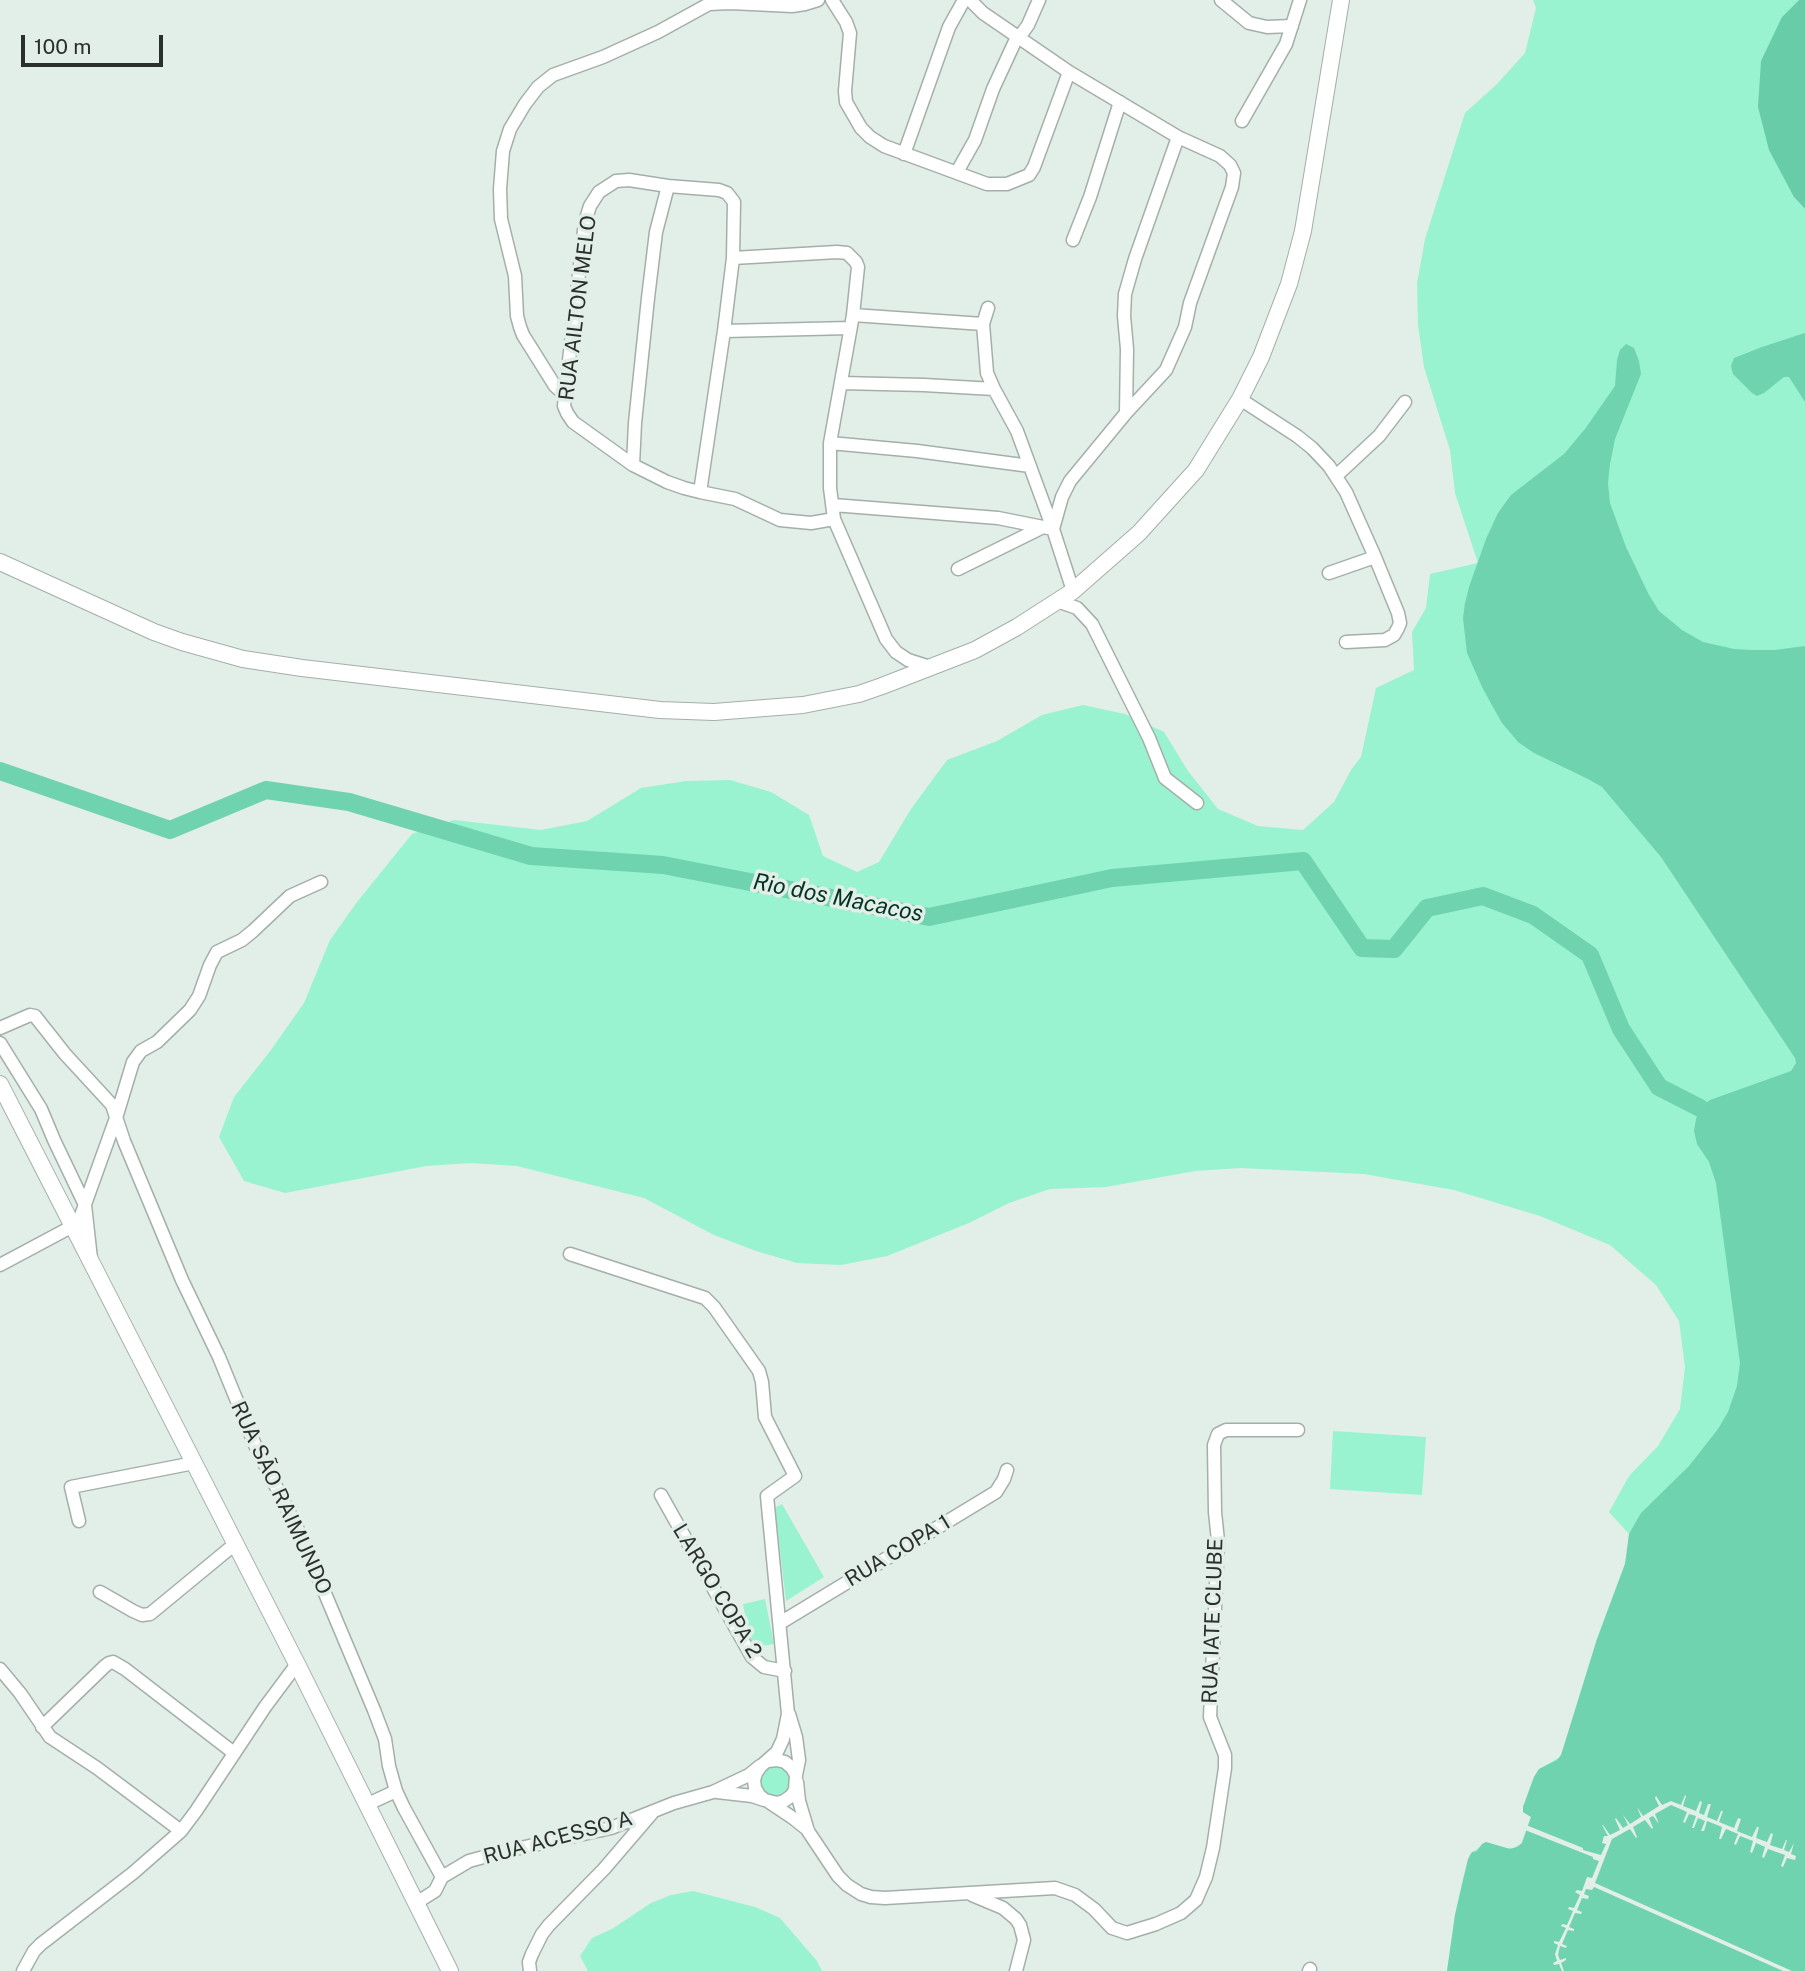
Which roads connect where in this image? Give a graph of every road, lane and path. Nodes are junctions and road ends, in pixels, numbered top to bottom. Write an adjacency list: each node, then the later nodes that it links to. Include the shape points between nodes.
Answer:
1 (818, 0): 26 (street, via 792,6 709,4 658,32 554,75 525,104 503,152 501,219 523,335)
2 (832, 0): 15 (street, via 850,33 846,102 870,137)
3 (964, 0): 15 (street, via 945,37)
4 (970, 0): 10 (street)
5 (1039, 0): 10 (street)
6 (1221, 0): 9 (street, via 1249,23)
7 (1300, 0): 9 (street)
8 (1341, 0): 27 (main road, via 1303,231 1289,284)
9 (1292, 26): 13 (street)
10 (1017, 37): 11 (street); 16 (street)
11 (1069, 72): 12 (street); 16 (street, via 1028,175 997,185)
12 (1120, 102): 14 (street); 18 (street)
13 (1242, 121)
14 (1178, 137): 29 (street, via 1125,294); 29 (street, via 1230,165 1232,187 1176,349 1166,370)
15 (904, 153): 16 (street)
16 (957, 172)
17 (668, 186): 19 (street, RUA AILTON MELO, via 727,193 735,209); 26 (street, RUA AILTON MELO, via 616,181 599,192 590,206 584,222); 31 (street, via 656,232)
18 (1073, 240)
19 (733, 258): 21 (street, via 847,253 858,267); 23 (street)
20 (988, 308): 22 (street)
21 (851, 321): 22 (street); 23 (street); 24 (street)
22 (983, 324): 25 (street, via 987,373)
23 (724, 331): 34 (street)
24 (841, 383): 25 (street); 30 (street)
25 (994, 389): 32 (street)
26 (565, 395): 31 (street, RUA AILTON MELO, via 564,406 573,422)
27 (1240, 399): 33 (street, via 1312,448); 42 (main road, via 1196,470 1139,533)
28 (1405, 402): 33 (street, via 1379,436)
29 (1126, 413): 37 (street, via 1070,481)
30 (830, 443): 32 (street); 35 (street)
31 (634, 465): 34 (street, RUA AILTON MELO)
32 (1030, 466): 37 (street)
33 (1336, 476): 38 (street)
34 (700, 492): 36 (street, RUA AILTON MELO, via 734,499 794,523)
35 (833, 505): 36 (street); 37 (street, via 998,518)
36 (834, 519): 45 (street, via 886,639 908,660)
37 (1048, 528): 40 (street); 42 (street)
38 (1375, 556): 41 (street); 44 (street, via 1400,623 1385,640)
39 (0, 562): 45 (main road, via 154,632 243,659 634,708 714,712 803,705 867,691)
40 (958, 569)
41 (1329, 573)
42 (1073, 590): 43 (main road)
43 (1057, 601): 45 (main road, via 975,650); 46 (street, via 1077,608 1092,624 1165,778)
44 (1346, 642)
45 (930, 667)
46 (1197, 803)
47 (321, 882): 51 (street, via 290,896 242,940 218,952 190,1010 132,1062)
48 (0, 1028): 51 (street, RUA SÃO RAIMUNDO, via 35,1016 108,1099)
49 (0, 1043): 52 (street, via 41,1110)
50 (0, 1084): 53 (main road)
51 (117, 1118): 52 (street); 73 (street, RUA SÃO RAIMUNDO, via 182,1280 374,1710)
52 (85, 1205): 53 (street); 55 (street)
53 (73, 1226): 55 (main road); 56 (street)
54 (570, 1254): 64 (street, via 699,1295 710,1302 759,1371 765,1417 795,1476 766,1496)
55 (92, 1264): 58 (main road)
56 (0, 1265)
57 (1298, 1430): 81 (street, RUA IATE CLUBE, via 1226,1430 1218,1434 1214,1445 1218,1541 1210,1717 1225,1755 1225,1768 1213,1848 1196,1900 1181,1913 1127,1933 1105,1923 1075,1895 1055,1888)
58 (194, 1462): 61 (street, via 71,1487); 62 (main road)
59 (1007, 1470): 64 (street, RUA COPA 1, via 996,1492)
60 (661, 1495): 67 (street, LARGO COPA 2, via 752,1657 764,1667)
61 (79, 1521)
62 (235, 1544): 63 (street, via 150,1614 142,1615); 65 (main road)
63 (100, 1592)
64 (780, 1623): 67 (street)
65 (297, 1664): 70 (street); 76 (main road)
66 (0, 1669): 69 (street)
67 (785, 1671): 68 (street)
68 (788, 1714): 71 (street, via 777,1752); 72 (street, via 796,1737)
69 (42, 1727): 70 (street, via 113,1662); 79 (street, via 57,1743)
70 (234, 1752): 79 (street)
71 (764, 1764): 72 (street, via 785,1762); 74 (street, RUA ACESSO A); 75 (street, via 754,1780 759,1795)
72 (797, 1779): 75 (street, via 791,1796); 78 (street)
73 (396, 1791): 76 (street); 80 (street, RUA SÃO RAIMUNDO)
74 (713, 1792): 75 (street, RUA ACESSO A); 77 (street, RUA ACESSO A)
75 (767, 1801): 78 (street)
76 (368, 1804): 82 (main road)
77 (655, 1810): 80 (street, RUA ACESSO A, via 611,1828 470,1861); 83 (street, via 549,1925)
78 (808, 1830): 81 (street, RUA IATE CLUBE, via 838,1876 861,1894 886,1898)
79 (181, 1831): 84 (street, via 41,1944)
80 (442, 1877): 82 (street, RUA ACESSO A, via 435,1891)
81 (968, 1893): 86 (street, via 1016,1919 1024,1940)
82 (416, 1903): 85 (main road)
83 (527, 1970)
84 (23, 1971)
85 (450, 1971)
86 (1016, 1971)

